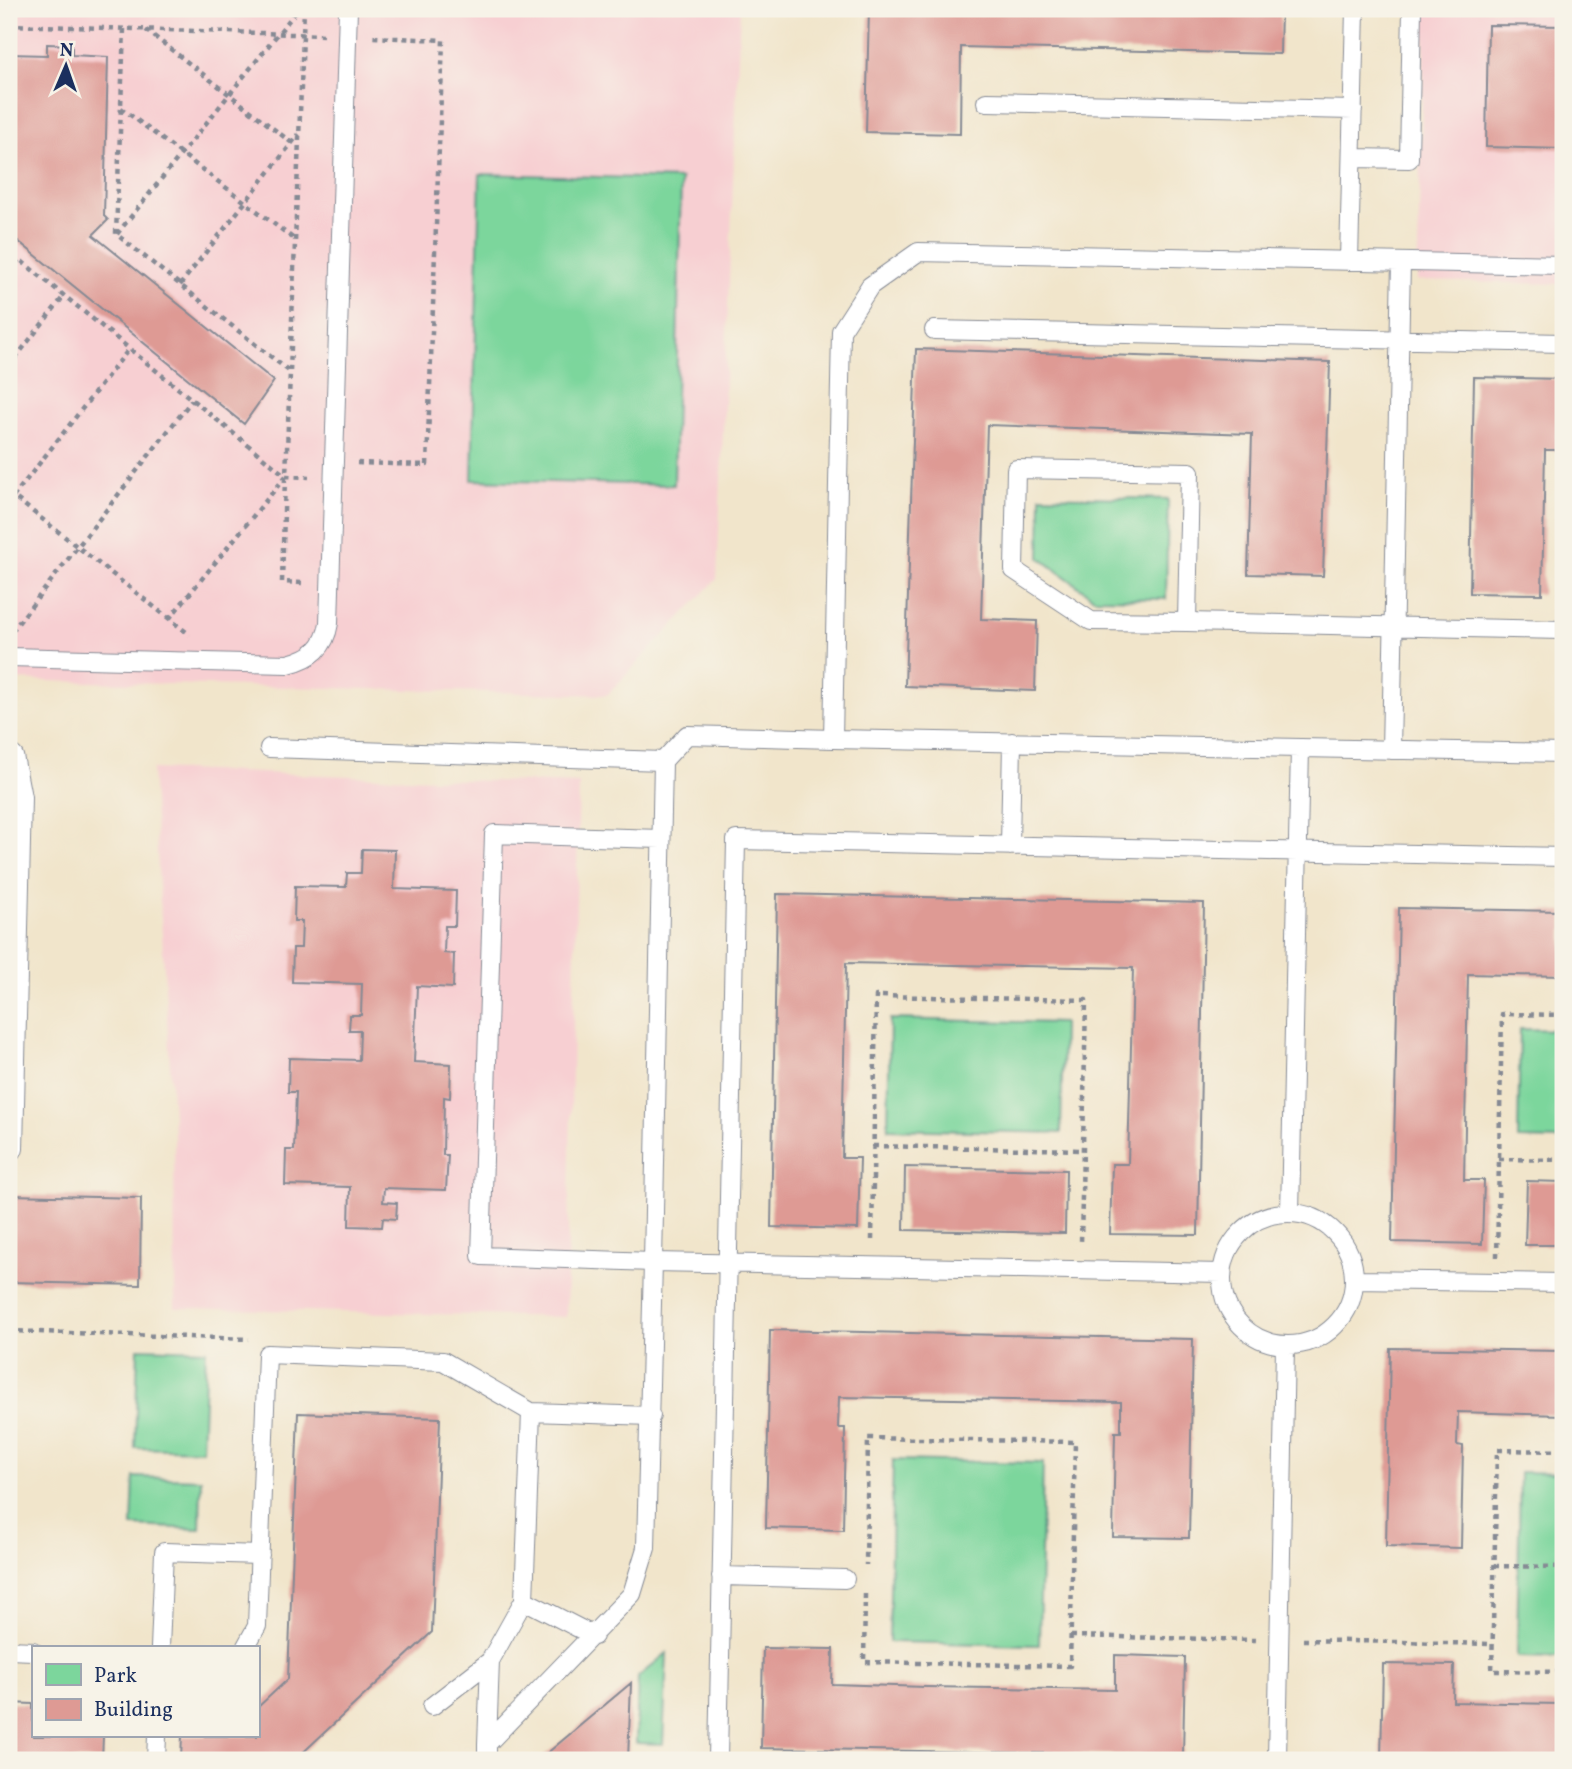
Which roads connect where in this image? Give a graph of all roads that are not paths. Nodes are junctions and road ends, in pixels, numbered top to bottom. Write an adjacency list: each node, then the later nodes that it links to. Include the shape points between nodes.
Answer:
1 (348, 9): 16 (lane, via 329,623 321,647 312,656 288,664)
2 (1355, 9): 5 (lane)
3 (1412, 9): 6 (lane, via 1409,159)
4 (986, 103): 5 (lane)
5 (1353, 110): 6 (lane)
6 (1352, 158): 7 (lane)
7 (1349, 261): 8 (lane); 17 (lane, via 918,252 870,286 841,331)
8 (1401, 262): 9 (lane); 11 (lane)
9 (1563, 265)
10 (933, 330): 11 (lane)
11 (1399, 339): 12 (lane); 14 (lane)
12 (1563, 343)
13 (1187, 622): 13 (lane, via 1190,472 1016,469 1014,570 1091,621); 14 (lane)
14 (1393, 627): 15 (lane); 21 (lane)
15 (1563, 630)
16 (9, 657)
17 (833, 739): 18 (lane); 24 (lane, via 687,735)
18 (1012, 742): 20 (lane); 26 (lane)
19 (269, 748): 24 (lane)
20 (1300, 748): 21 (lane); 27 (lane)
21 (1391, 750): 23 (lane)
22 (9, 752): 29 (lane, via 14,756 22,797)
23 (1563, 753)
24 (663, 761): 25 (lane)
25 (661, 839): 31 (lane); 31 (lane, via 494,834 481,1256)
26 (1010, 846): 27 (lane); 32 (lane, via 736,840)
27 (1298, 852): 28 (lane); 30 (lane)
28 (1563, 857)
29 (14, 1149)
30 (1290, 1213): 33 (lane, via 1269,1216 1236,1238); 34 (lane, via 1327,1226 1342,1240)
31 (653, 1262): 32 (lane); 38 (lane)
32 (728, 1263): 33 (lane); 40 (lane)
33 (1222, 1273): 36 (lane, via 1224,1298 1233,1317 1248,1332)
34 (1354, 1279): 35 (lane); 36 (lane, via 1343,1318 1309,1343)
35 (1563, 1283)
36 (1285, 1346): 54 (lane)
37 (531, 1412): 38 (lane); 39 (lane, via 443,1361 267,1354); 42 (lane)
38 (651, 1416): 43 (lane, via 646,1548 632,1594)
39 (260, 1555): 44 (lane, via 164,1552); 45 (lane, via 257,1626)
40 (721, 1576): 41 (lane); 53 (lane)
41 (845, 1579)
42 (524, 1600): 43 (lane); 48 (lane)
43 (594, 1636): 51 (lane)
44 (160, 1646)
45 (246, 1646)
46 (9, 1650): 47 (lane)
47 (32, 1651)
48 (490, 1661): 49 (lane); 51 (lane)
49 (432, 1706)
50 (157, 1738): 52 (lane)
51 (487, 1752)
52 (156, 1760)
53 (718, 1760)
54 (1277, 1760)

